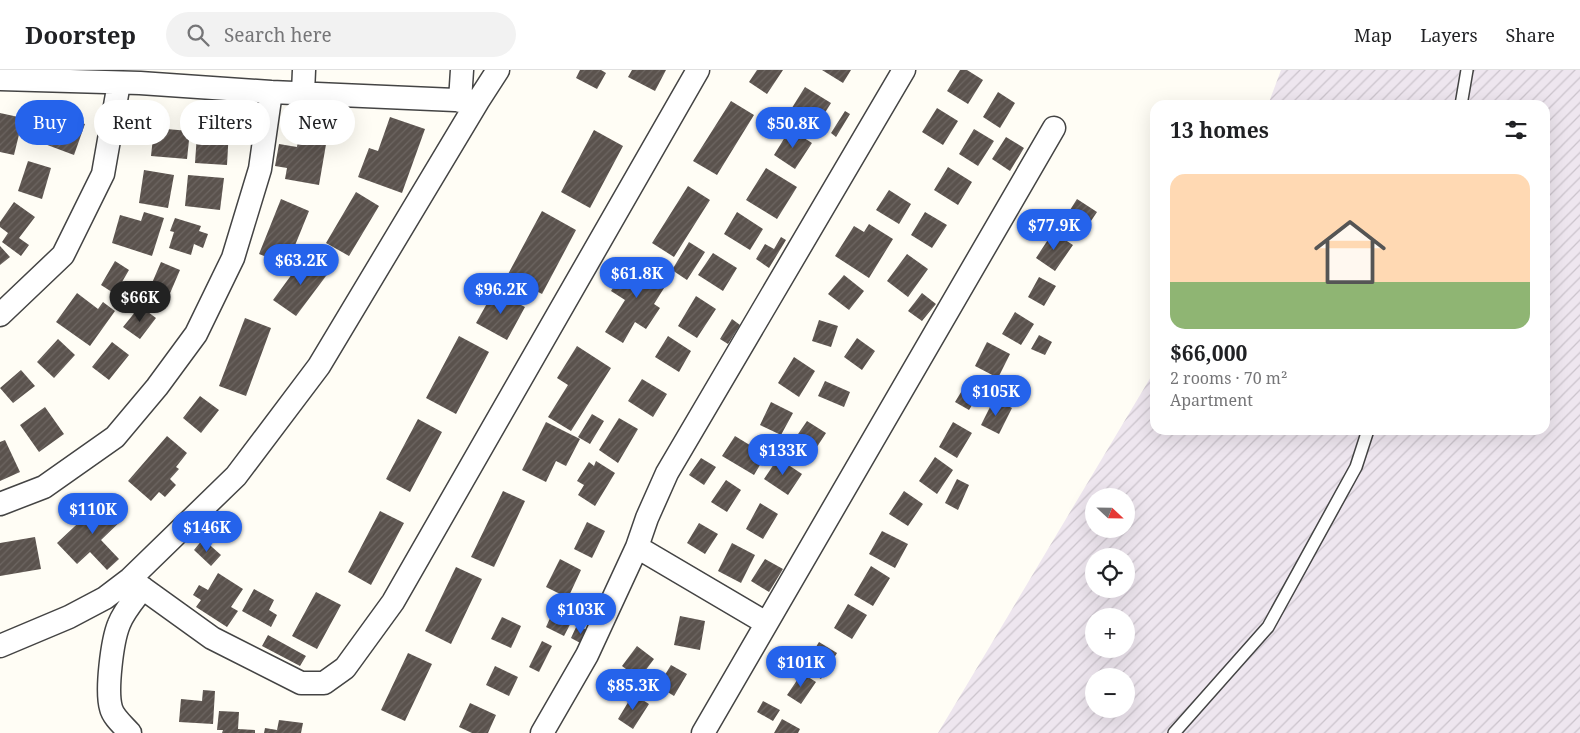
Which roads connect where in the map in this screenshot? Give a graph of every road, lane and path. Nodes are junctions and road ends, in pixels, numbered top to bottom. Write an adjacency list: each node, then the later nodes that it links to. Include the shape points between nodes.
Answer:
1 (304, 70): 10 (street)
2 (462, 70): 12 (street)
3 (498, 70): 12 (street)
4 (698, 70): 18 (street, via 393,602 345,668 324,683 301,683 212,638)
5 (904, 70): 17 (street, via 668,473)
6 (1467, 70): 11 (lane)
7 (133, 78): 8 (street); 9 (street); 14 (street, via 103,174 64,255)
8 (0, 79)
9 (271, 92): 10 (street); 16 (street, via 260,169 233,258 196,334 116,437 44,487)
10 (304, 93): 12 (street)
11 (1462, 100)
12 (469, 101): 18 (street, via 319,366 236,476)
13 (1054, 128): 19 (street)
14 (0, 315)
15 (1366, 435): 24 (lane, via 1356,467 1268,627)
16 (0, 504)
17 (637, 546): 19 (street); 22 (street, via 587,655)
18 (137, 584): 20 (street); 21 (street, via 118,624 108,694 111,710)
19 (766, 624): 23 (street)
20 (0, 646)
21 (130, 733)
22 (542, 733)
23 (703, 733)
24 (1174, 733)

